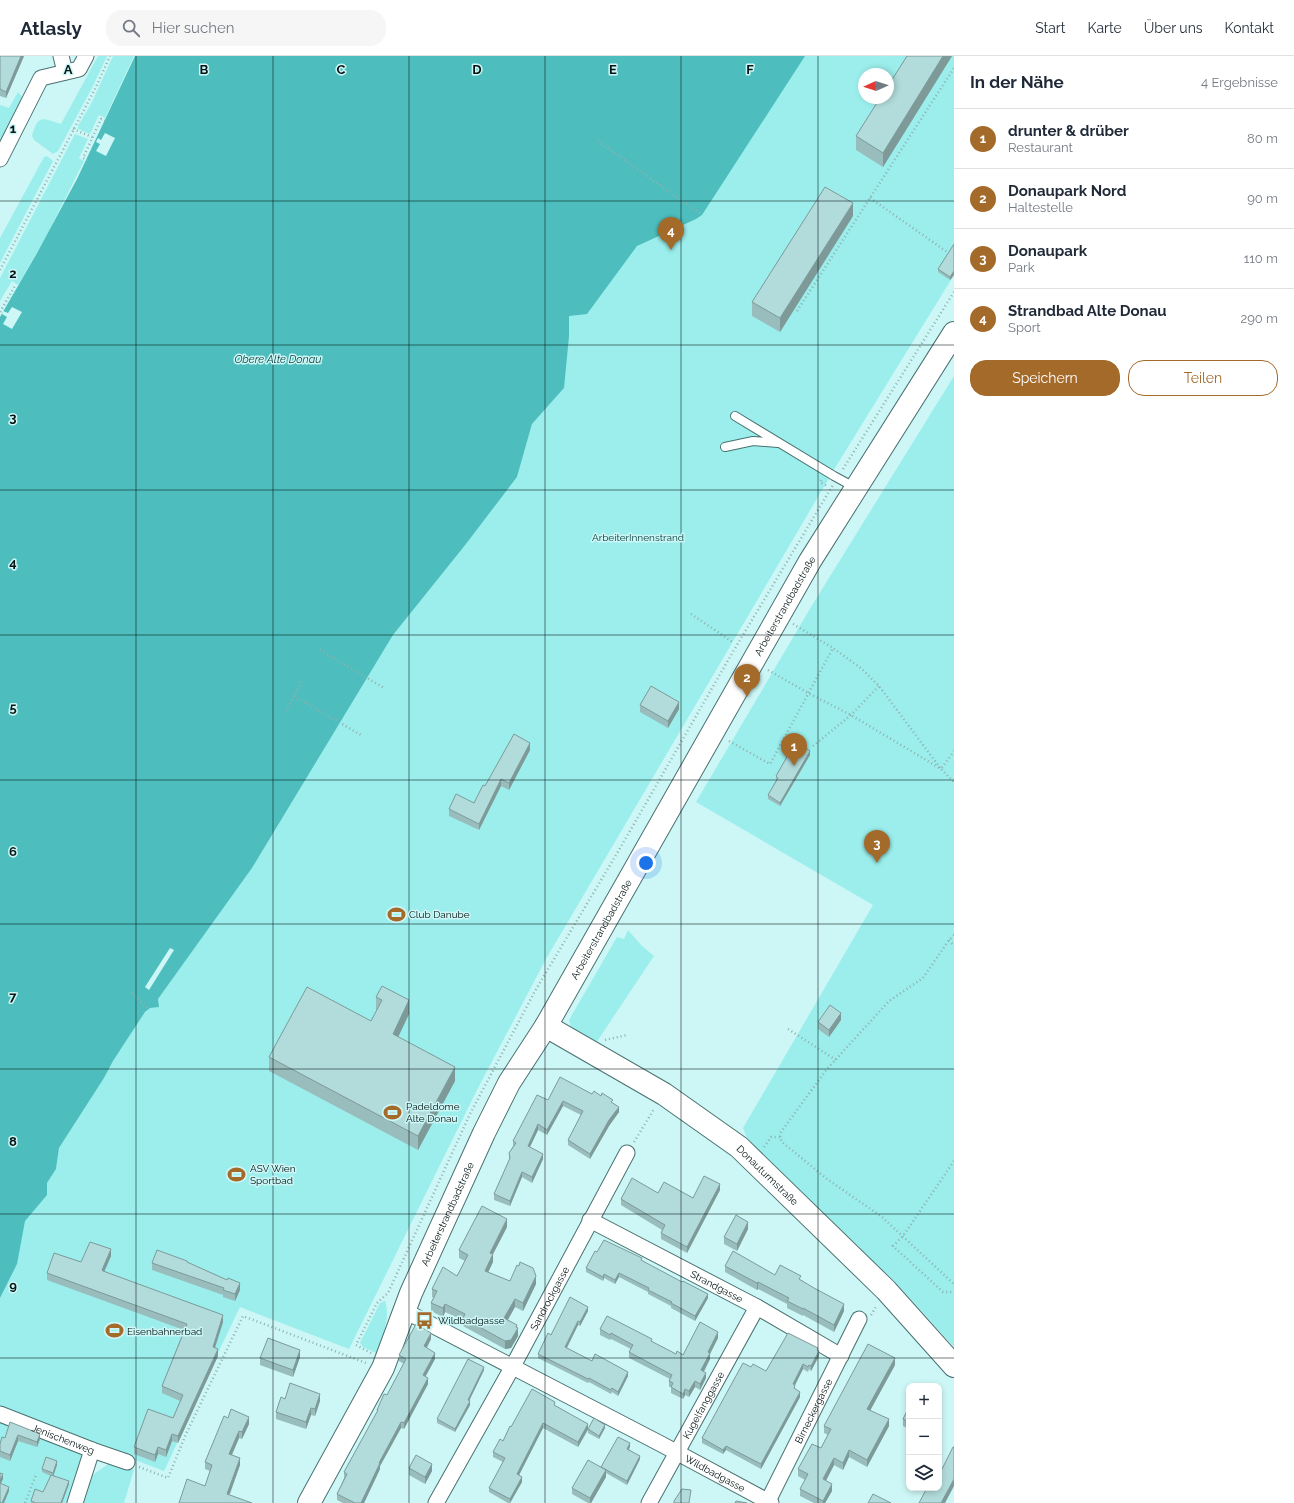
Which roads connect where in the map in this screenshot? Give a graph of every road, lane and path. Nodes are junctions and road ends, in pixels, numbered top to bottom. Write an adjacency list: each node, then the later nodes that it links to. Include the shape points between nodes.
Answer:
1 (61, 56): 5 (street)
2 (86, 56): 5 (street, via 79,69)
3 (110, 56): 7 (path)
4 (954, 68): 12 (path)
5 (65, 72): 10 (street, via 41,78)
6 (107, 122): 8 (path, via 101,119)
7 (73, 130): 8 (path); 15 (path)
8 (92, 137): 11 (path, via 83,158)
9 (598, 141): 13 (path)
10 (0, 159)
11 (88, 160)
12 (870, 198): 14 (path); 18 (path)
13 (702, 215)
14 (950, 254)
15 (0, 270)
16 (15, 286): 19 (path)
17 (954, 292): 24 (path)
18 (797, 311)
19 (1, 312)
20 (954, 333): 25 (main road, Arbeiterstrandbadstraße)
21 (735, 416): 22 (lane)
22 (779, 443): 23 (lane, via 753,441); 24 (lane)
23 (725, 447)
24 (837, 478): 25 (lane); 63 (path, via 535,991 470,1114 388,1294 377,1303 356,1345)
25 (856, 488): 27 (main road, Arbeiterstrandbadstraße)
26 (691, 614): 28 (path)
27 (779, 616): 29 (path); 50 (main road, Arbeiterstrandbadstraße)
28 (734, 643)
29 (833, 648): 33 (path, via 862,669); 35 (path)
30 (320, 650): 34 (path)
31 (770, 671): 35 (path)
32 (302, 681): 36 (path)
33 (879, 686): 38 (path); 43 (path)
34 (384, 688)
35 (808, 693): 38 (path); 40 (path, via 770,764)
36 (294, 696): 37 (path); 39 (path)
37 (286, 711)
38 (851, 714): 41 (path); 43 (path)
39 (361, 735)
40 (729, 741)
41 (813, 746)
42 (954, 751): 43 (path)
43 (941, 769): 44 (path)
44 (954, 782)
45 (954, 935): 46 (path)
46 (949, 940): 47 (path); 52 (path, via 923,978 889,1001)
47 (954, 946)
48 (132, 994): 49 (path)
49 (148, 1010)
50 (546, 1026): 53 (main road, Donauturmstraße); 61 (main road, Arbeiterstrandbadstraße, via 509,1083)
51 (788, 1029): 52 (path)
52 (836, 1060): 57 (path, via 781,1132 780,1137 782,1142 827,1179 882,1217)
53 (664, 1094): 54 (path); 67 (main road, Donauturmstraße, via 739,1147 886,1290)
54 (627, 1153): 56 (street, Sandrockgasse)
55 (954, 1161): 57 (path)
56 (590, 1220): 60 (street, Strandgasse); 66 (street, Sandrockgasse)
57 (903, 1236): 58 (path); 59 (path, via 893,1246 943,1292)
58 (954, 1284)
59 (954, 1292)
60 (757, 1307): 64 (street, Strandgasse); 70 (street, Kugelfanggasse)
61 (404, 1311): 66 (street, Wildbadgasse); 76 (main road, Arbeiterstrandbadstraße, via 383,1368)
62 (859, 1319): 64 (street, Birneckergasse)
63 (377, 1356)
64 (841, 1356): 73 (street, Birneckergasse)
65 (372, 1366): 71 (path, via 243,1316 186,1434 168,1478)
66 (512, 1366): 70 (street, Wildbadgasse); 77 (street, Sandrockgasse)
67 (954, 1366)
68 (0, 1414): 69 (street, Jenischenweg)
69 (92, 1450): 71 (street, Jenischenweg); 75 (street)
70 (677, 1452): 73 (street, Wildbadgasse); 78 (street, Kugelfanggasse)
71 (127, 1462)
72 (36, 1475): 74 (path)
73 (768, 1502)
74 (25, 1503)
75 (75, 1503)
76 (309, 1503)
77 (436, 1503)
78 (649, 1503)

